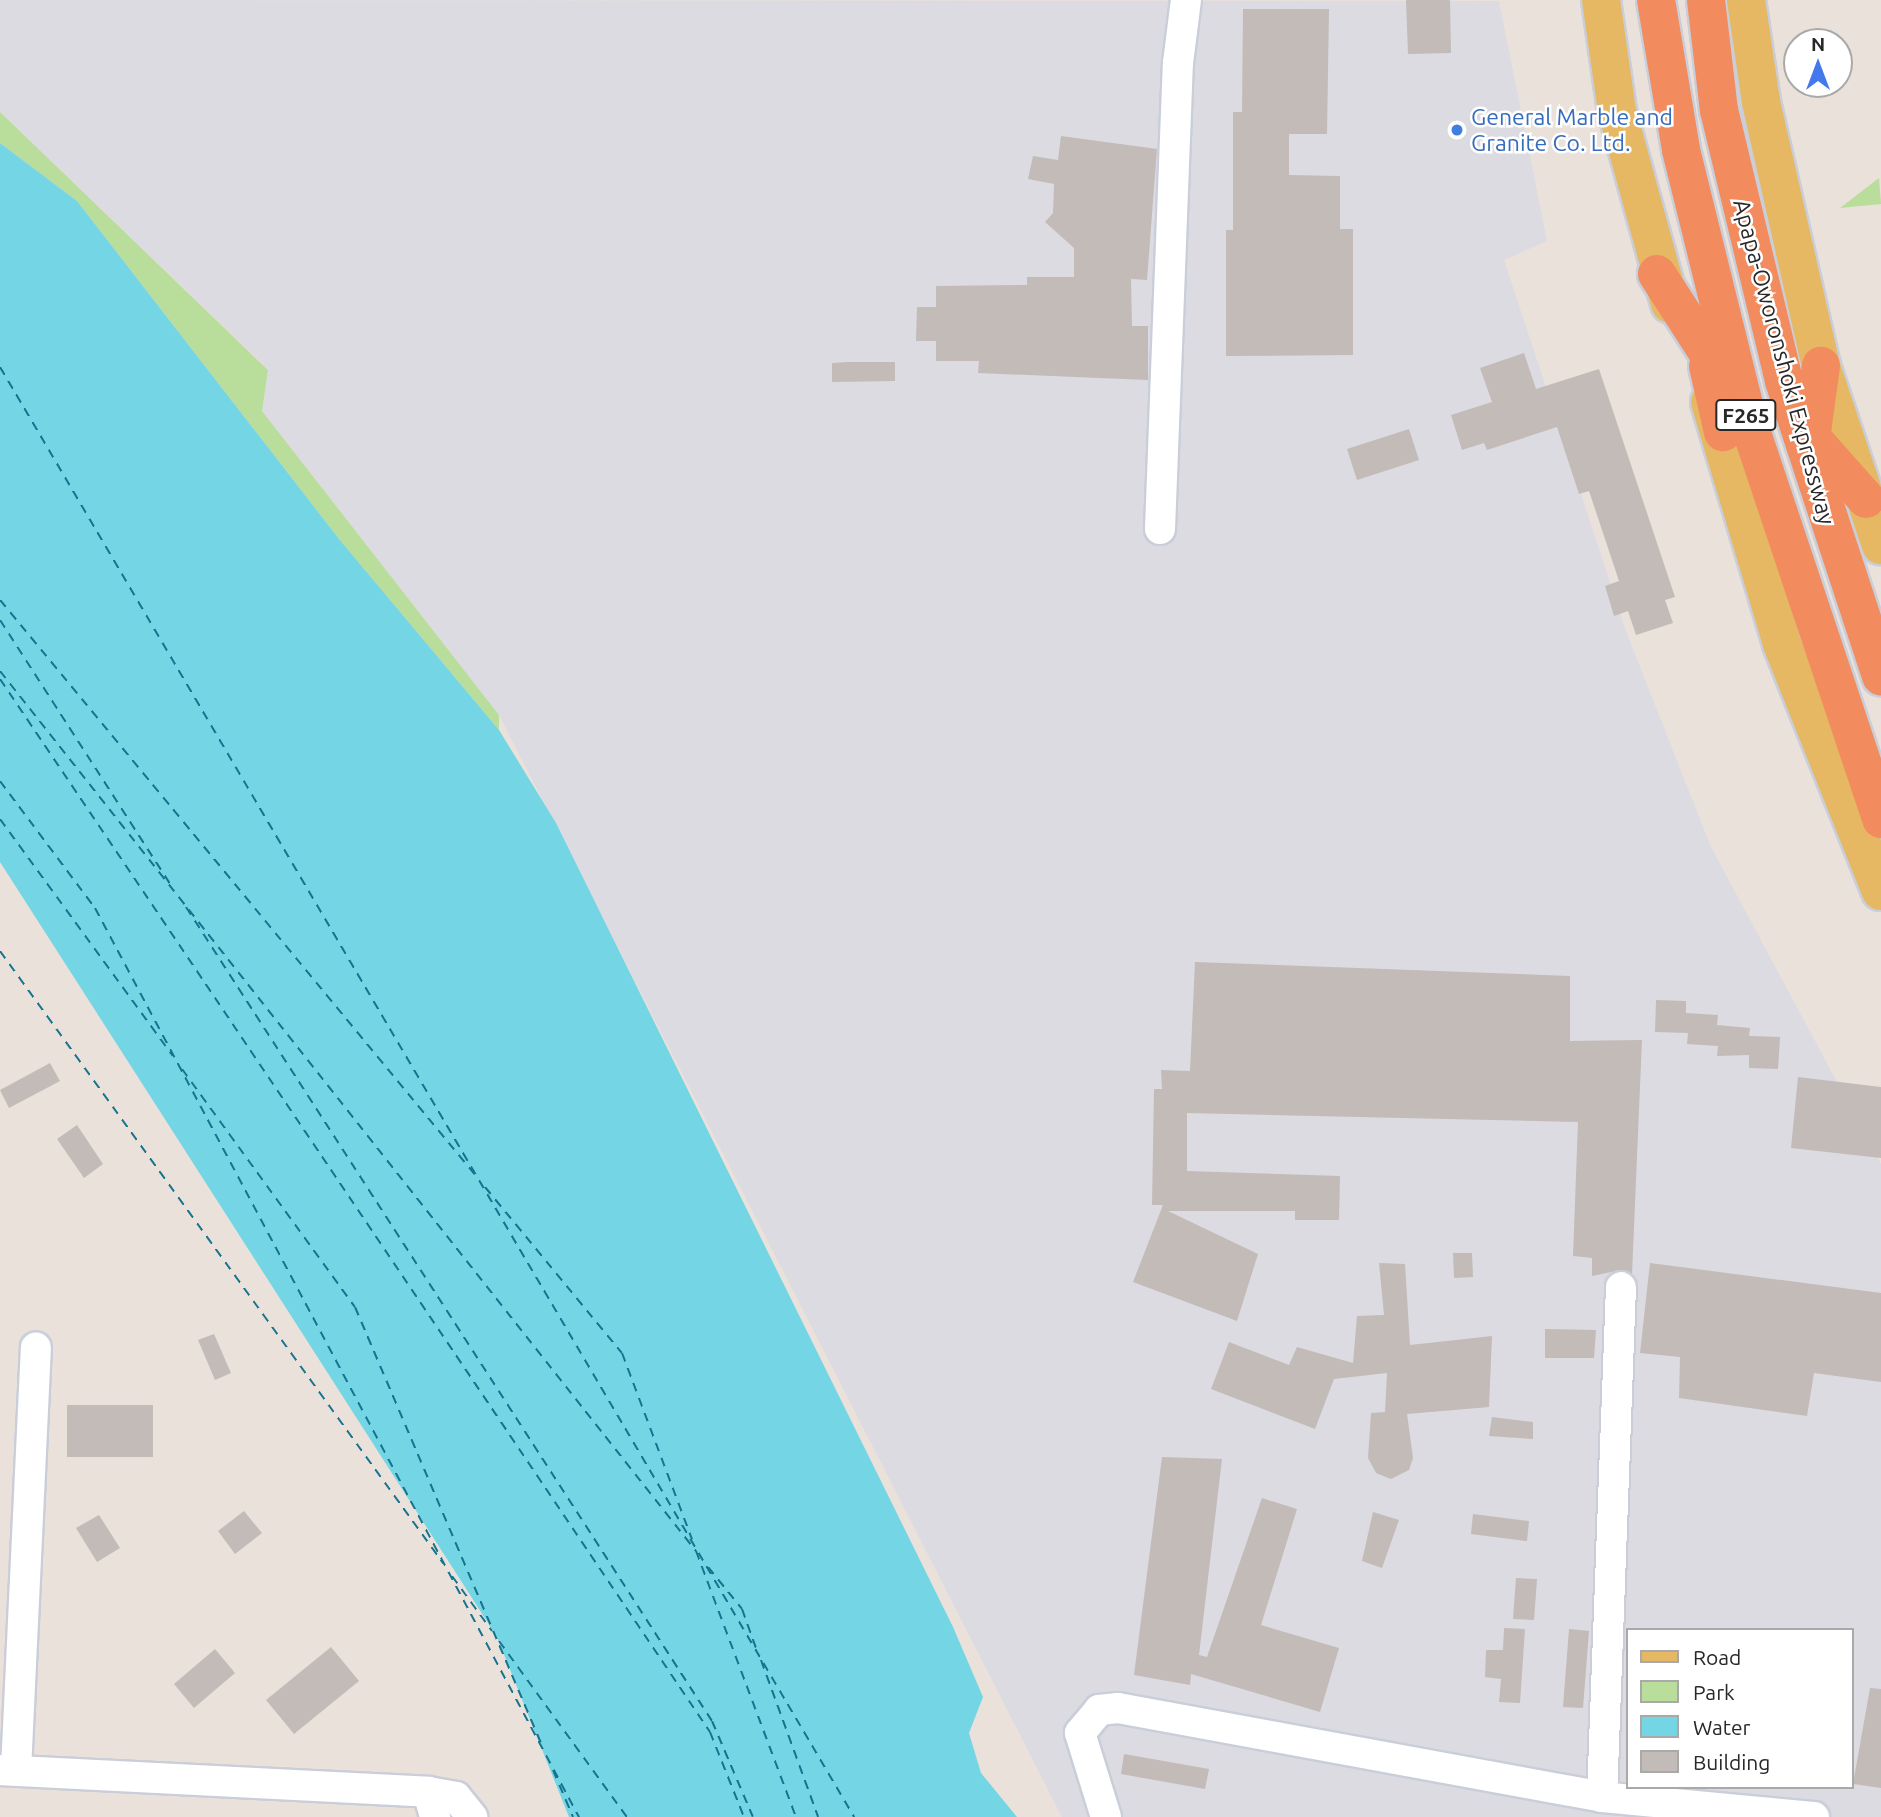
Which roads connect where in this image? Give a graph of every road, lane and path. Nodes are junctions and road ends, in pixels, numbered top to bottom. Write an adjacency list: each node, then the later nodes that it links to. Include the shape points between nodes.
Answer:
1 (1186, 0): 13 (street)
2 (1601, 0): 7 (main road, Apapa-Oworonshoki Expressway, via 1616,111)
3 (1656, 0): 6 (highway, Apapa-Oworonshoki Expressway / F265, via 1667,84)
4 (1706, 0): 10 (highway, Apapa-Oworonshoki Expressway / F265, via 1719,110)
5 (1746, 0): 9 (main road, Apapa-Oworonshoki Expressway, via 1764,115)
6 (1709, 257): 8 (highway); 11 (highway, Apapa-Oworonshoki Expressway / F265)
7 (1657, 274): 8 (highway); 11 (main road, Apapa-Oworonshoki Expressway)
8 (1700, 334): 11 (highway)
9 (1821, 366): 10 (highway); 12 (main road, Apapa-Oworonshoki Expressway)
10 (1795, 409): 11 (highway); 12 (highway); 15 (highway, Apapa-Oworonshoki Expressway, via 1820,503)
11 (1741, 431): 16 (highway, Apapa-Oworonshoki Expressway / F265); 17 (main road, Apapa-Oworonshoki Expressway, via 1782,644)
12 (1866, 499): 14 (main road, Apapa-Oworonshoki Expressway)
13 (1160, 529)
14 (1881, 545)
15 (1881, 676)
16 (1881, 819)
17 (1881, 891)
18 (1622, 1287): 21 (street)
19 (36, 1347): 20 (street)
20 (8, 1770): 22 (street)
21 (1602, 1797): 24 (street, via 1118,1709 1099,1710 1080,1733); 25 (street)
22 (432, 1804): 23 (street, via 456,1797)
23 (472, 1817)
24 (1107, 1817)
25 (1814, 1817)

